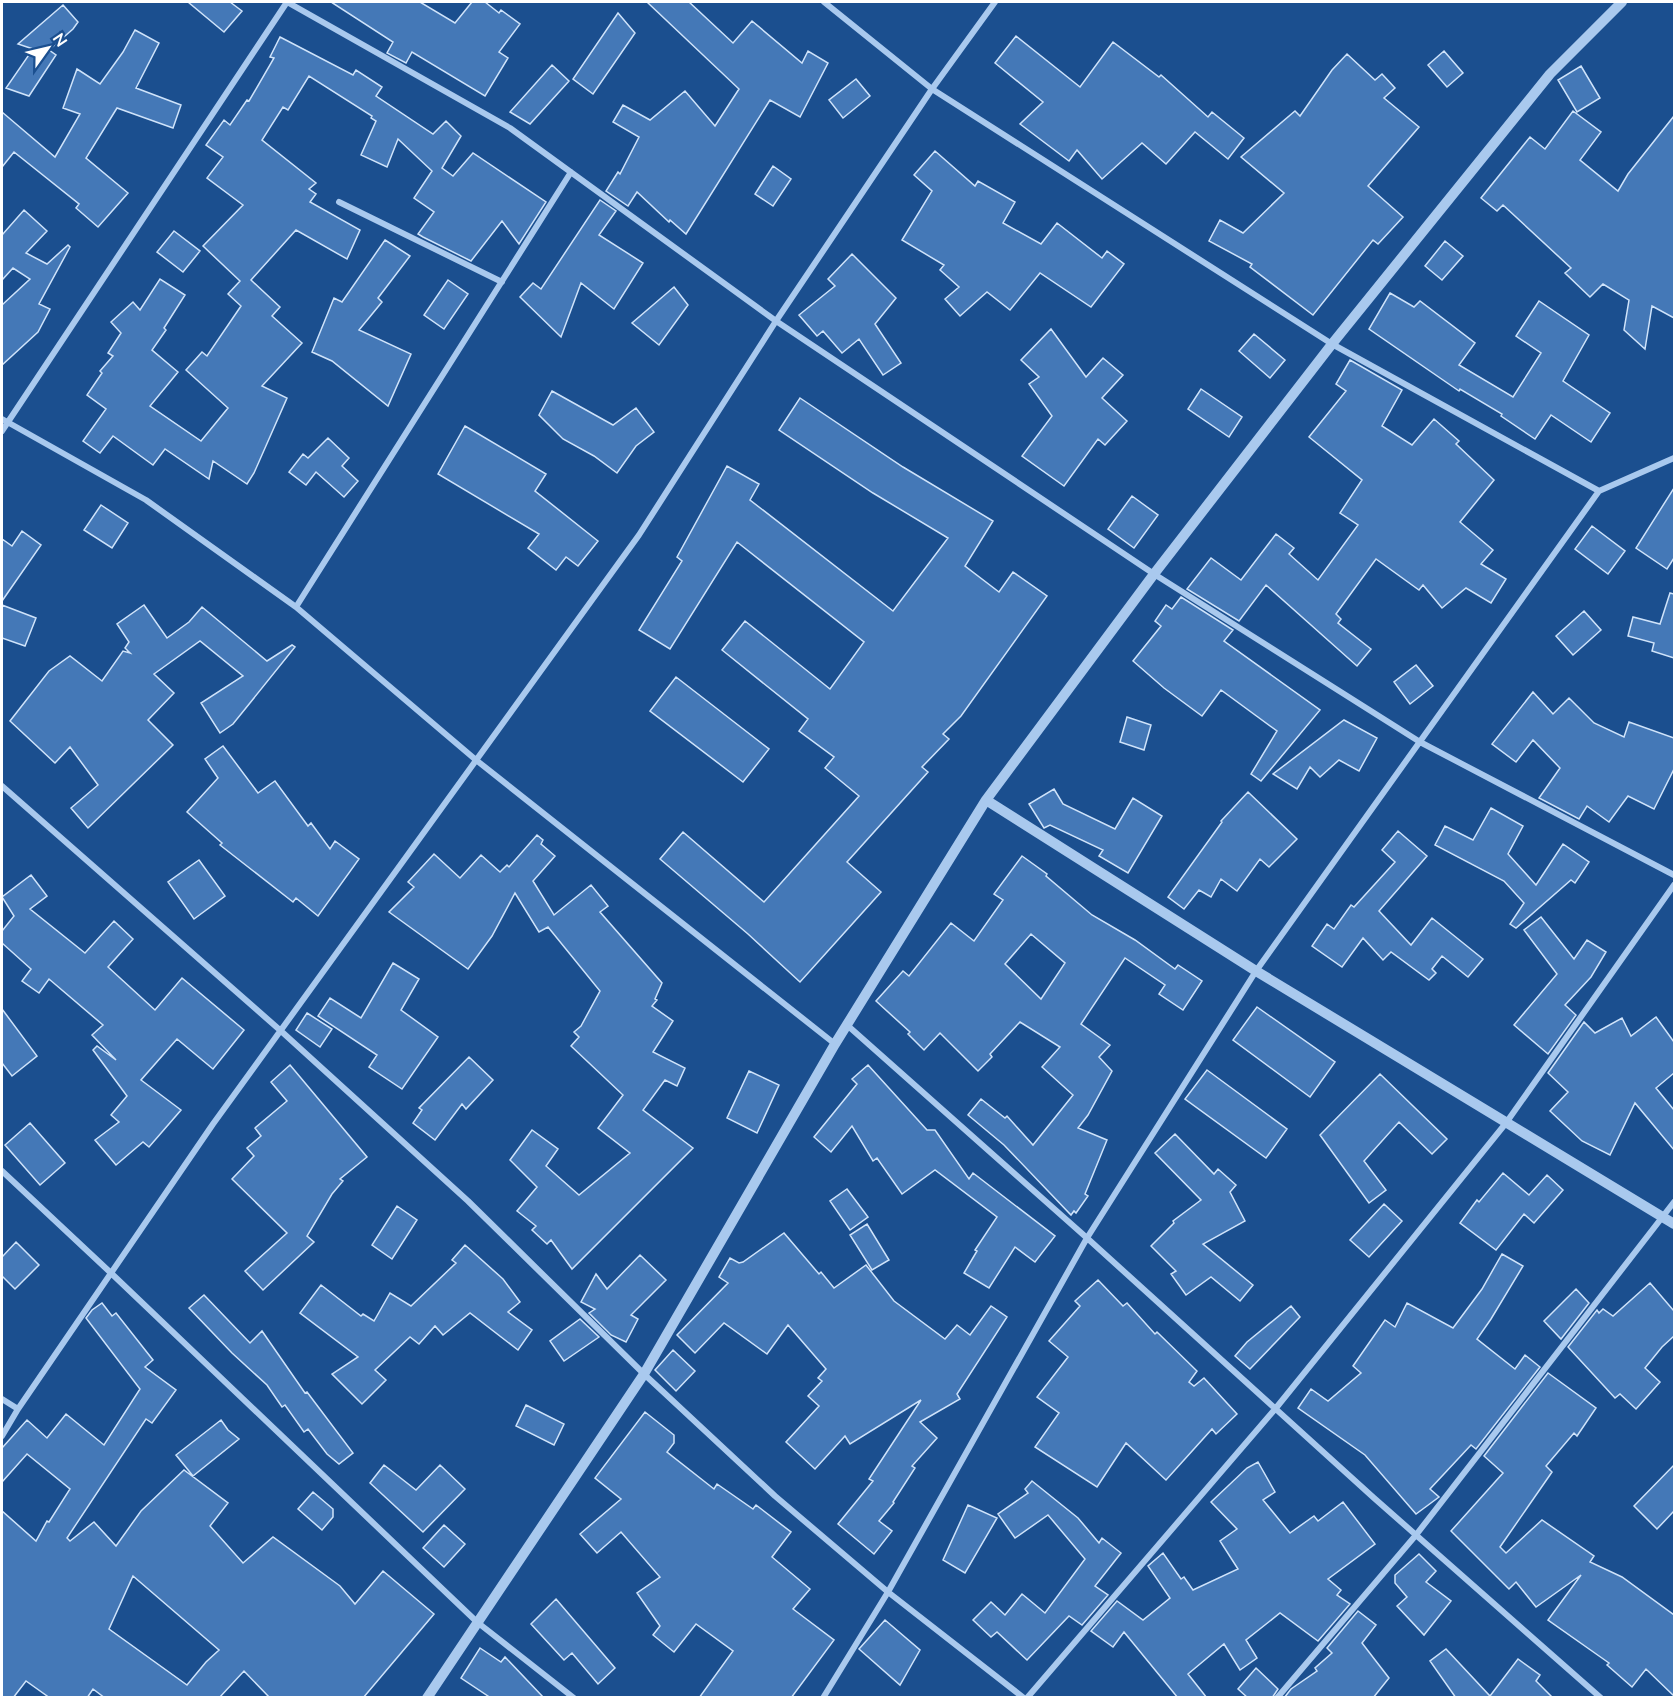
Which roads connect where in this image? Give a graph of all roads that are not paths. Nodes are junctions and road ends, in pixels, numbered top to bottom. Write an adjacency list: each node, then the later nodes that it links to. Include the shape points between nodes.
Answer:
1 (287, 2): 6 (street, via 510,128); 11 (street)
2 (824, 2): 5 (street)
3 (995, 2): 5 (street)
4 (1622, 2): 10 (street, via 1550,74)
5 (932, 89): 9 (street); 10 (street)
6 (571, 172): 8 (street); 9 (street)
7 (339, 202): 8 (street)
8 (502, 282): 16 (street)
9 (776, 321): 15 (street); 18 (street, via 639,535)
10 (1332, 344): 14 (street); 15 (street)
11 (4, 421): 12 (street); 16 (street, via 146,500)
12 (2, 431)
13 (1674, 458): 14 (street)
14 (1599, 491): 17 (street)
15 (1154, 574): 17 (street); 20 (street)
16 (296, 607): 18 (street)
17 (1420, 742): 21 (street); 23 (street)
18 (476, 760): 25 (street); 26 (street)
19 (2, 786): 25 (street)
20 (986, 800): 23 (street); 24 (street)
21 (1674, 875)
22 (1674, 885): 27 (street)
23 (1256, 970): 27 (street); 32 (street)
24 (847, 1025): 26 (street); 32 (street)
25 (281, 1031): 33 (street); 34 (street, via 468,1201)
26 (835, 1044): 34 (street)
27 (1506, 1123): 30 (street); 36 (street)
28 (2, 1171): 33 (street)
29 (1674, 1202): 30 (street)
30 (1664, 1217): 31 (street); 39 (street)
31 (1674, 1224)
32 (1088, 1238): 36 (street); 40 (street)
33 (112, 1274): 37 (street); 41 (street)
34 (644, 1374): 40 (street, via 776,1497); 41 (street)
35 (2, 1399): 37 (street)
36 (1276, 1408): 39 (street); 45 (street)
37 (18, 1409): 38 (street)
38 (2, 1436)
39 (1416, 1535): 46 (street); 47 (street)
40 (888, 1592): 44 (street); 45 (street)
41 (477, 1623): 42 (street); 43 (street)
42 (427, 1698)
43 (574, 1698)
44 (823, 1698)
45 (1026, 1698)
46 (1277, 1698)
47 (1601, 1698)

